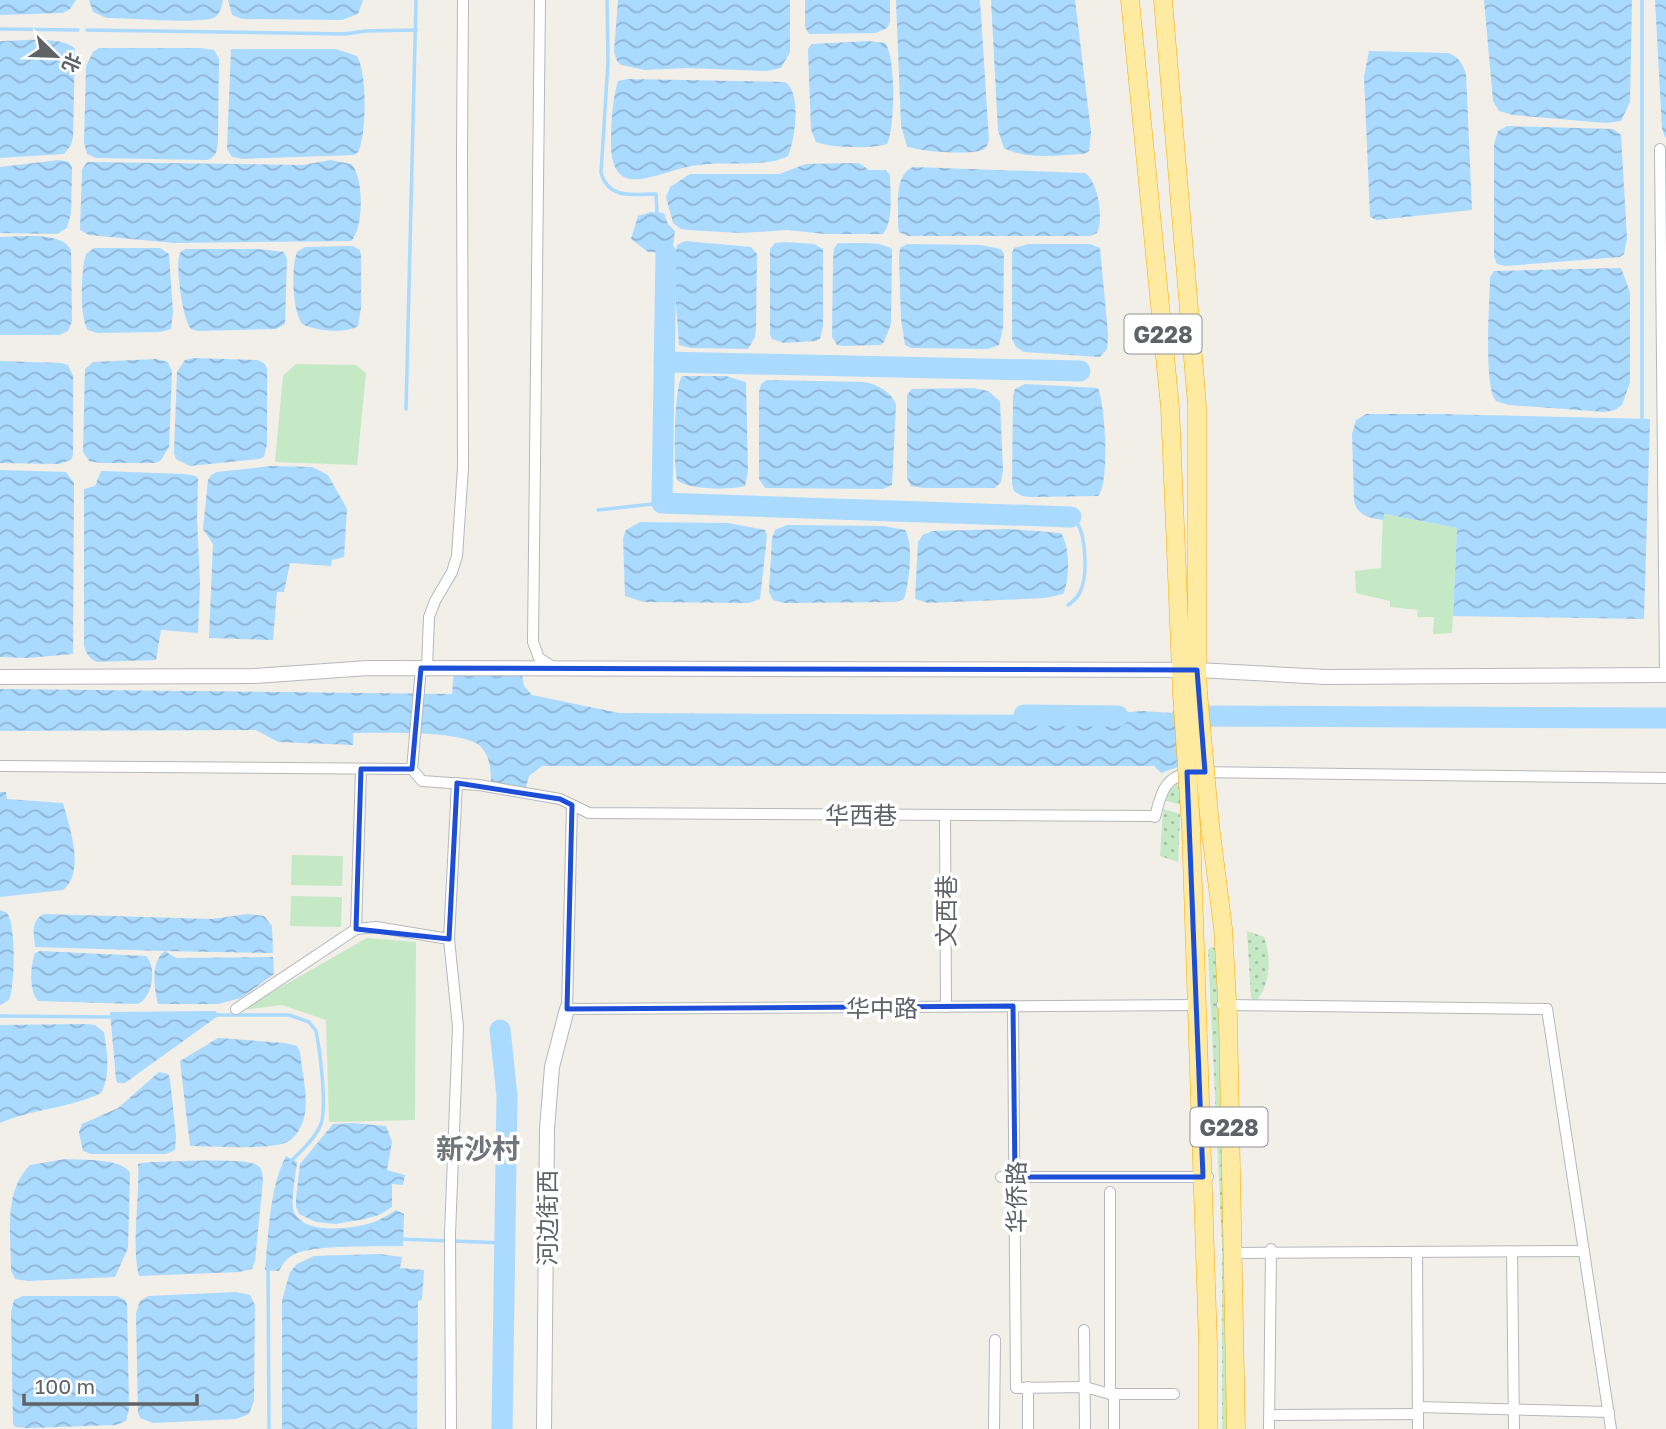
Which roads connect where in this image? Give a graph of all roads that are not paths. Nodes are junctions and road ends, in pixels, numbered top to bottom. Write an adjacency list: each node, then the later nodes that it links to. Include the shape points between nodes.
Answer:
1 (464, 0): 6 (street, via 463,468 457,556 429,617)
2 (540, 0): 7 (street, via 533,642 539,658)
3 (1130, 0): 8 (highway, G228, via 1170,407)
4 (1163, 0): 8 (highway, G228, via 1197,405)
5 (1660, 149): 9 (street)
6 (424, 668): 7 (street); 10 (street, via 255,676); 14 (street)
7 (555, 668): 8 (street)
8 (1189, 670): 9 (street, via 1326,677); 11 (highway, G228)
9 (1665, 674)
10 (0, 677)
11 (1190, 693): 21 (highway, G228, bridge); 52 (highway, G228, bridge, via 1223,928)
12 (0, 766): 13 (street)
13 (360, 769): 14 (street); 19 (street)
14 (412, 769): 16 (street, 华西巷, via 422,781)
15 (1666, 778): 18 (street, 华西巷, via 1195,772 1171,780 1154,817)
16 (457, 783): 17 (street, 华西巷, via 560,799); 20 (street)
17 (572, 805): 18 (street, 华西巷, via 589,813); 26 (street)
18 (945, 815): 24 (street, 文西巷)
19 (356, 929): 20 (street, via 376,927); 25 (street)
20 (449, 939): 45 (street, via 458,1027 450,1234)
21 (1197, 1005): 23 (street, 华中路); 51 (highway, G228)
22 (1221, 1005): 31 (street, via 1547,1009)
23 (1013, 1006): 24 (street, 华中路); 38 (street, 华侨路)
24 (946, 1007): 26 (street, 华中路)
25 (236, 1009)
26 (567, 1009): 46 (street, 河边街西, via 552,1067 547,1129)
27 (1001, 1177): 28 (street)
28 (1210, 1177)
29 (1110, 1192): 39 (street)
30 (1271, 1246): 53 (street)
31 (1584, 1251): 33 (street); 43 (street)
32 (1417, 1252): 33 (street); 34 (street); 42 (street)
33 (1512, 1252): 41 (street)
34 (1227, 1254)
35 (1084, 1330): 37 (street)
36 (995, 1340): 47 (street)
37 (1085, 1387): 38 (street); 39 (street); 49 (street)
38 (1022, 1388): 48 (street, 华侨路)
39 (1112, 1394): 40 (street); 50 (street)
40 (1174, 1394)
41 (1514, 1409): 42 (street); 43 (street); 55 (street)
42 (1418, 1410): 44 (street); 54 (street)
43 (1609, 1412): 56 (street)
44 (1276, 1415)
45 (451, 1429)
46 (544, 1429)
47 (994, 1429)
48 (1028, 1429)
49 (1085, 1429)
50 (1114, 1429)
51 (1208, 1429)
52 (1236, 1429)
53 (1269, 1429)
54 (1418, 1429)
55 (1514, 1429)
56 (1611, 1429)

